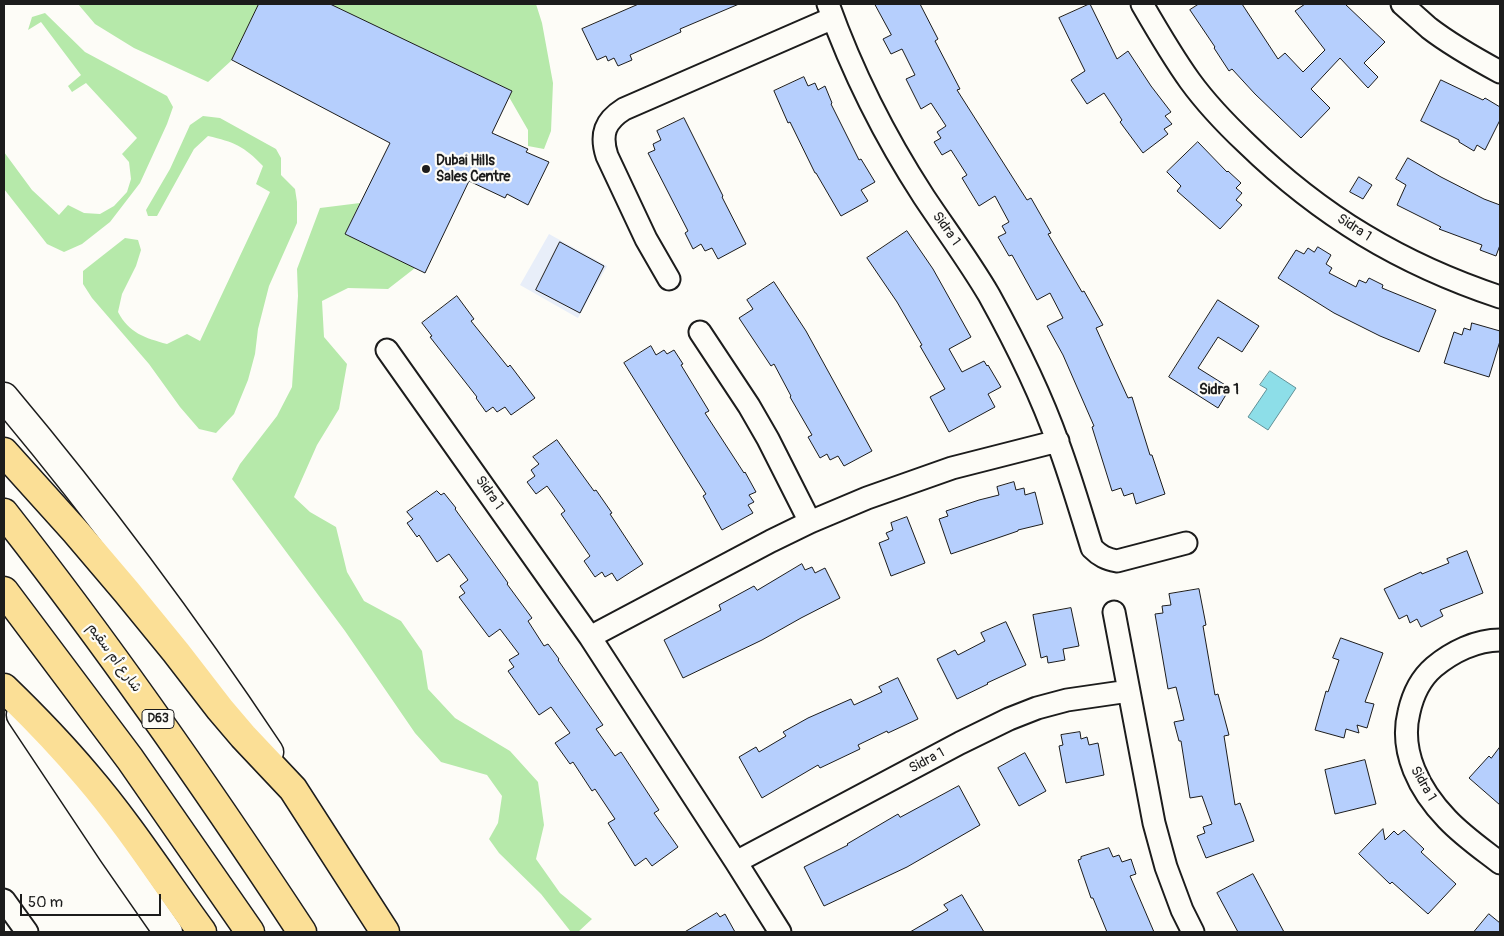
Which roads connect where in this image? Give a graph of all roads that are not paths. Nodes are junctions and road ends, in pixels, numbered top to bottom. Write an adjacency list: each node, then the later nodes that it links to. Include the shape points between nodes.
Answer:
1 (1142, 4): 6 (street, Sidra 1, via 1191,82 1226,123 1306,195 1354,230 1407,260)
2 (1402, 4): 4 (street, via 1439,35)
3 (831, 11): 5 (street, Sidra 1, via 624,109 608,124 603,145 607,156 646,239); 10 (street, Sidra 1, via 860,82 892,144 988,295 1014,342)
4 (1500, 72)
5 (669, 279)
6 (1500, 297)
7 (700, 332): 13 (street, via 768,438)
8 (387, 350): 17 (street, Sidra 1)
9 (4, 397): 21 (main road, via 144,573)
10 (1058, 441): 13 (street, via 952,468); 14 (street, Sidra 1, via 1092,548 1098,555 1107,560 1117,560)
11 (4, 452): 21 (main road, via 127,592 238,730)
12 (4, 513): 29 (main road, شارع أم سقيم / D63, via 160,722)
13 (810, 522): 17 (street)
14 (1186, 543)
15 (4, 591): 28 (main road, via 130,759)
16 (1114, 612): 20 (street)
17 (590, 637): 22 (street, Sidra 1)
18 (1500, 640): 23 (street, Sidra 1, via 1469,646 1446,657 1426,674 1412,697 1406,723 1407,750 1414,771 1430,798 1447,819)
19 (4, 688): 26 (main road); 27 (main road, via 88,777)
20 (1129, 691): 22 (street, Sidra 1, via 1067,700 1009,719); 32 (street, via 1154,823 1166,867)
21 (293, 789): 30 (main road)
22 (736, 862): 31 (street, Sidra 1)
23 (1500, 863)
24 (4, 900): 25 (street)
25 (26, 932)
26 (168, 932)
27 (202, 932)
28 (250, 932)
29 (302, 932)
30 (385, 932)
31 (780, 932)
32 (1193, 932)

